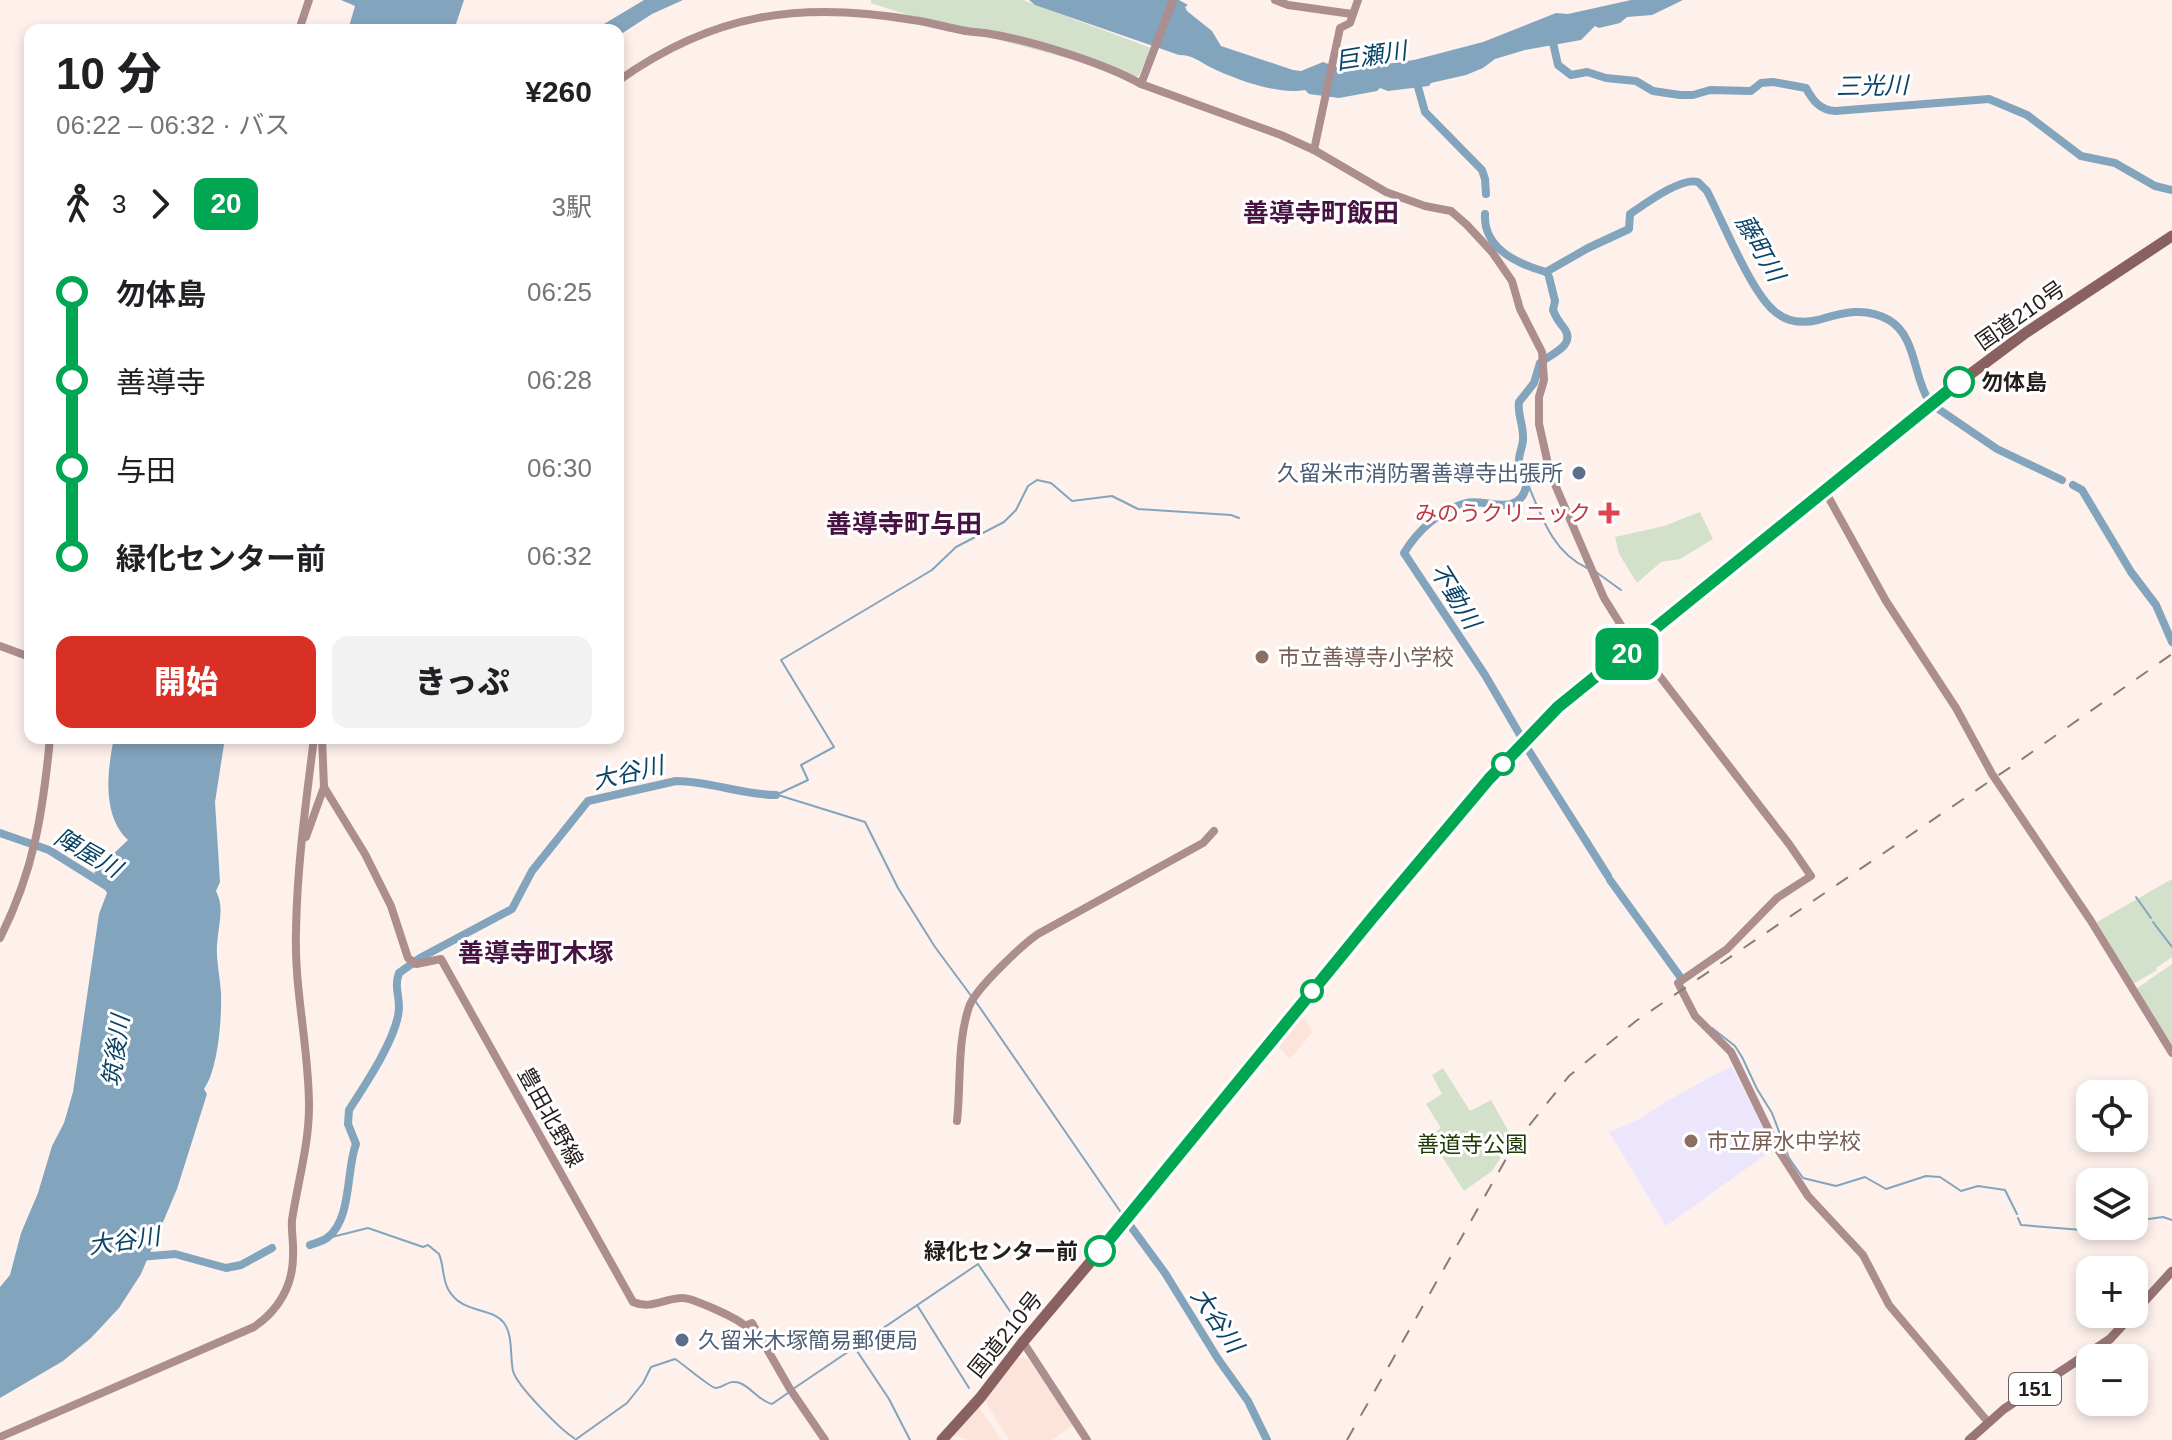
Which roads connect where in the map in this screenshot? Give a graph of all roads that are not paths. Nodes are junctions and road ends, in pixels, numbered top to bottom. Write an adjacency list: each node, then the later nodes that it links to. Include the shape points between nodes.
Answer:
1 (309, 0): 6 (main road)
2 (1173, 0): 8 (main road)
3 (1275, 0): 5 (main road)
4 (1358, 0): 5 (main road)
5 (1352, 14): 9 (main road, via 1350,23 1340,28)
6 (301, 24)
7 (624, 77): 8 (main road, via 685,40 725,25 816,12 862,13 985,33)
8 (1142, 81): 9 (main road)
9 (1314, 150): 13 (main road, via 1386,192 1451,211 1512,281 1545,365 1539,424 1546,463 1604,598)
10 (2172, 236): 11 (highway, 国道210号, via 1992,358)
11 (1825, 491): 13 (highway, 国道210号); 22 (main road, via 1992,774)
12 (0, 646): 14 (main road)
13 (1637, 646): 25 (highway, 国道210号, via 1558,707 1493,775); 26 (main road, via 1811,876 1770,904 1727,949 1678,983 1695,1016 1731,1052 1779,1151 1808,1196 1863,1255 1889,1305)
14 (24, 655)
15 (49, 744): 21 (main road, via 35,850)
16 (313, 744): 20 (main road)
17 (322, 744): 18 (main road, 豊田北野線)
18 (324, 787): 20 (main road); 28 (main road, 豊田北野線, via 379,879 411,962 441,959 633,1302 644,1306 688,1298 745,1326 752,1323)
19 (1214, 831): 23 (main road, via 1203,843 1038,934 976,995 964,1038)
20 (302, 838): 27 (main road, via 296,958 308,1138 292,1221 293,1266 283,1297 254,1327)
21 (0, 938)
22 (2172, 1053)
23 (957, 1121)
24 (2172, 1271): 26 (main road, 151, via 2110,1339)
25 (1023, 1342): 29 (highway, 国道210号); 30 (main road)
26 (1988, 1422): 31 (main road, 151)
27 (0, 1437)
28 (825, 1440)
29 (942, 1440)
30 (1087, 1440)
31 (1969, 1440)

